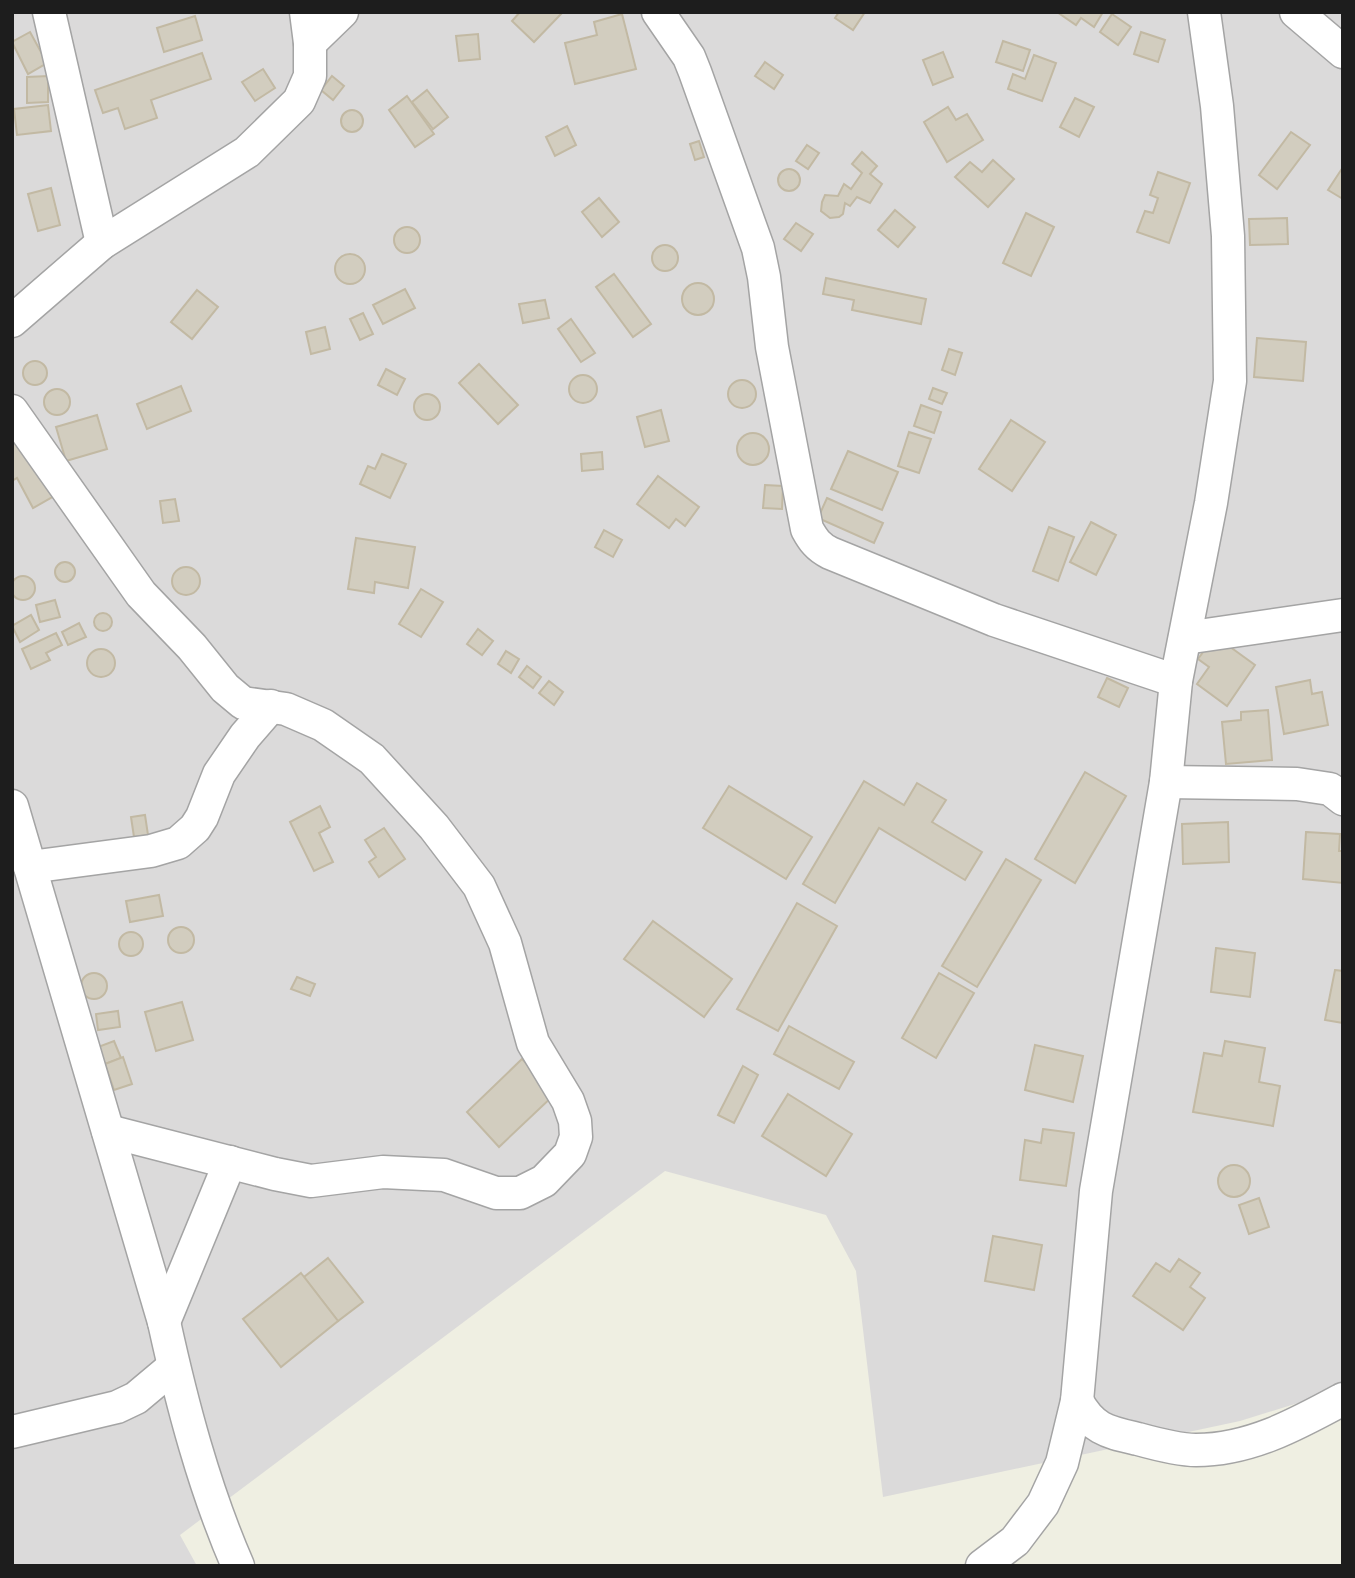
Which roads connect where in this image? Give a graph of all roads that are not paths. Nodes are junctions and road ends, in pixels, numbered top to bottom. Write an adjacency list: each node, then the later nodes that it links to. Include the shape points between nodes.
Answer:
1 (49, 12): 9 (street)
2 (306, 12): 7 (street)
3 (342, 12): 7 (street)
4 (658, 12): 14 (street, via 689,57 758,248 775,360 807,529 813,540 830,554 994,621)
5 (1205, 12): 13 (street, via 1228,236 1230,381)
6 (1296, 12): 8 (street)
7 (310, 43): 9 (street, via 310,76 299,102 247,152)
8 (1343, 51)
9 (102, 243): 10 (street)
10 (12, 321)
11 (12, 411): 15 (street, via 141,594 225,688 243,703)
12 (1343, 615): 13 (street)
13 (1185, 638): 14 (street)
14 (1175, 681): 16 (street)
15 (271, 706): 19 (street, via 219,774 195,828 178,843 151,851); 21 (street, via 323,725 372,759 434,827 479,886 505,943 533,1043 568,1101 576,1137 570,1154 544,1181 520,1193 496,1193 444,1175 383,1172 311,1181)
16 (1166, 782): 17 (street, via 1297,783 1330,789); 25 (street, via 1096,1191)
17 (1343, 799)
18 (12, 806): 19 (street)
19 (30, 867): 20 (street)
20 (108, 1131): 21 (street); 22 (street)
21 (230, 1163): 22 (street)
22 (164, 1322): 23 (street)
23 (173, 1367): 26 (street, via 136,1398 117,1407); 27 (street, via 220,1526)
24 (1343, 1399): 25 (street, via 1292,1427 1243,1445 1195,1450 1106,1431 1085,1416)
25 (1077, 1401): 28 (street, via 1062,1463 1043,1504 1015,1541)
26 (12, 1432)
27 (238, 1566)
28 (982, 1566)

